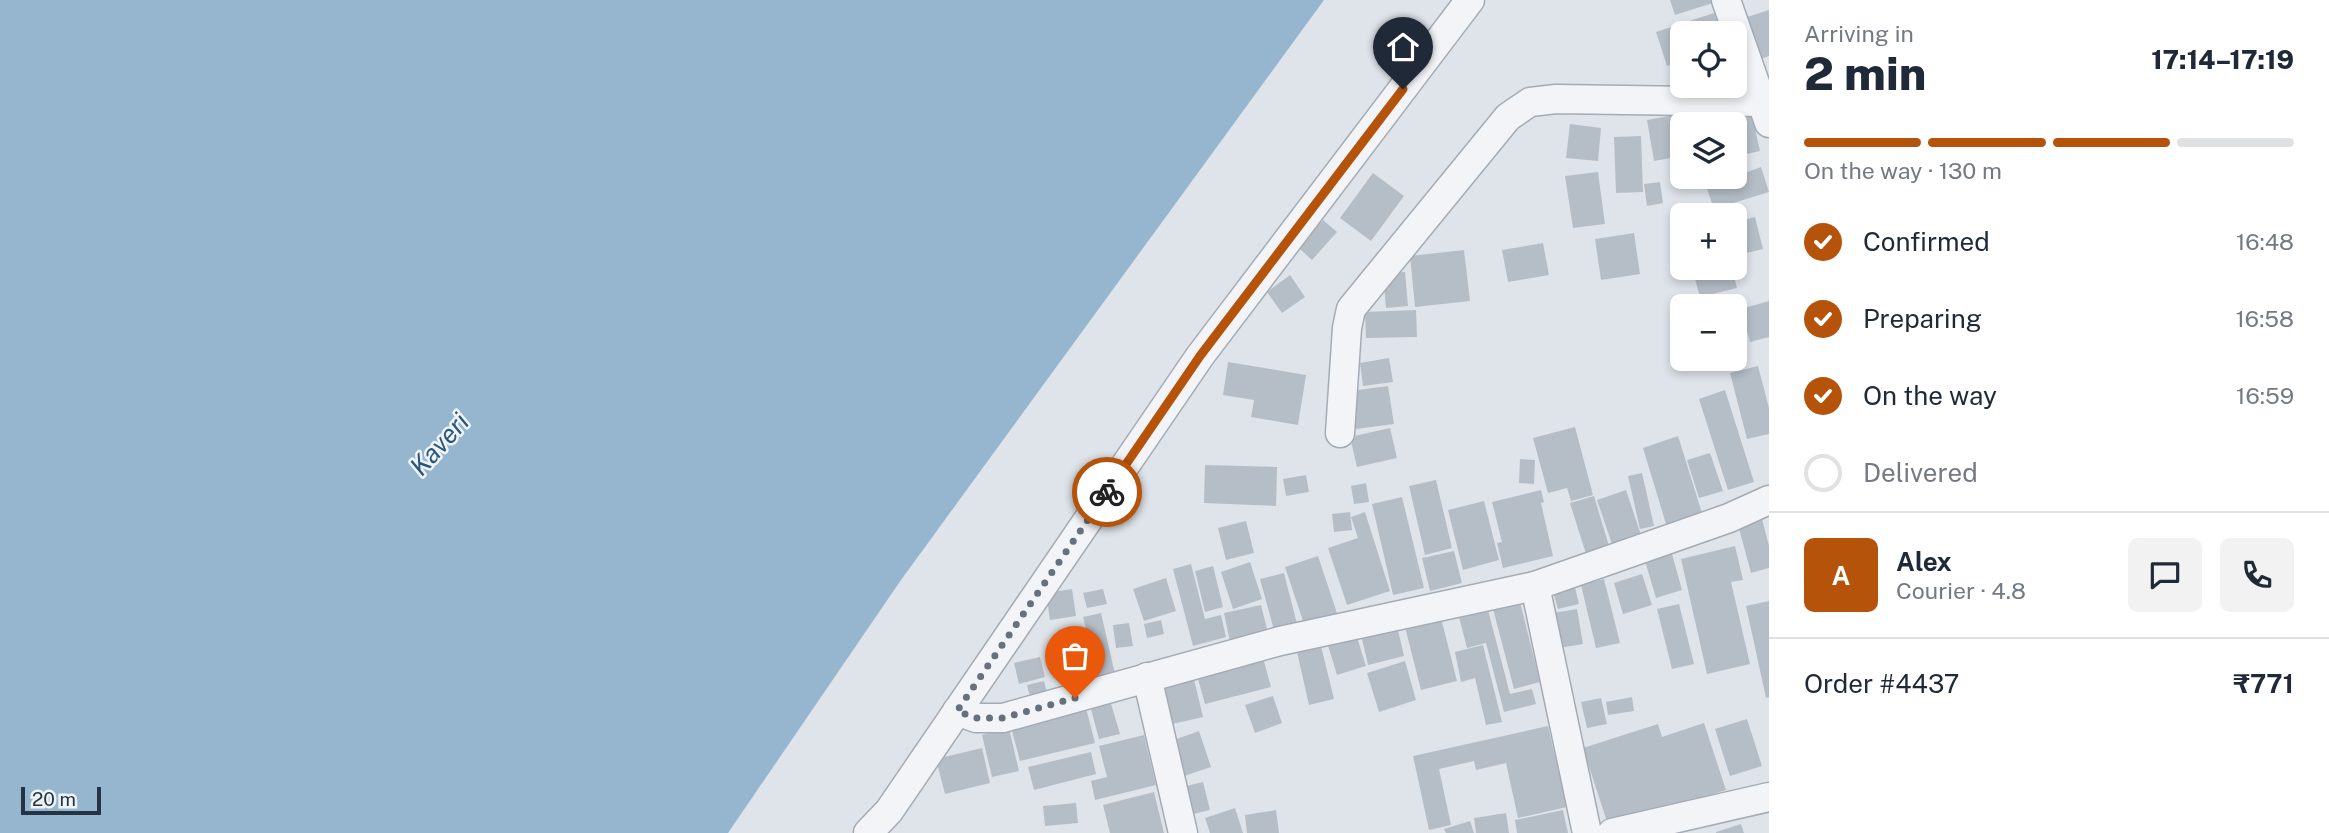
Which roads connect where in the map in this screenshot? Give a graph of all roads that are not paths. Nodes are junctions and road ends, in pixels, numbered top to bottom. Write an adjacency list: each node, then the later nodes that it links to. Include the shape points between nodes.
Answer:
1 (1470, 0): 8 (street, via 1200,356)
2 (1726, 0): 3 (street)
3 (1766, 113): 4 (street, via 1556,99 1530,102 1508,117 1351,309)
4 (1340, 433)
5 (1769, 500): 6 (street)
6 (1535, 586): 7 (street, via 1280,641); 12 (street)
7 (1147, 677): 8 (street, via 1003,718 976,718); 11 (street)
8 (957, 711): 10 (street, via 890,811)
9 (1769, 797): 13 (street)
10 (868, 833)
11 (1183, 833)
12 (1587, 833)
13 (1612, 833)

